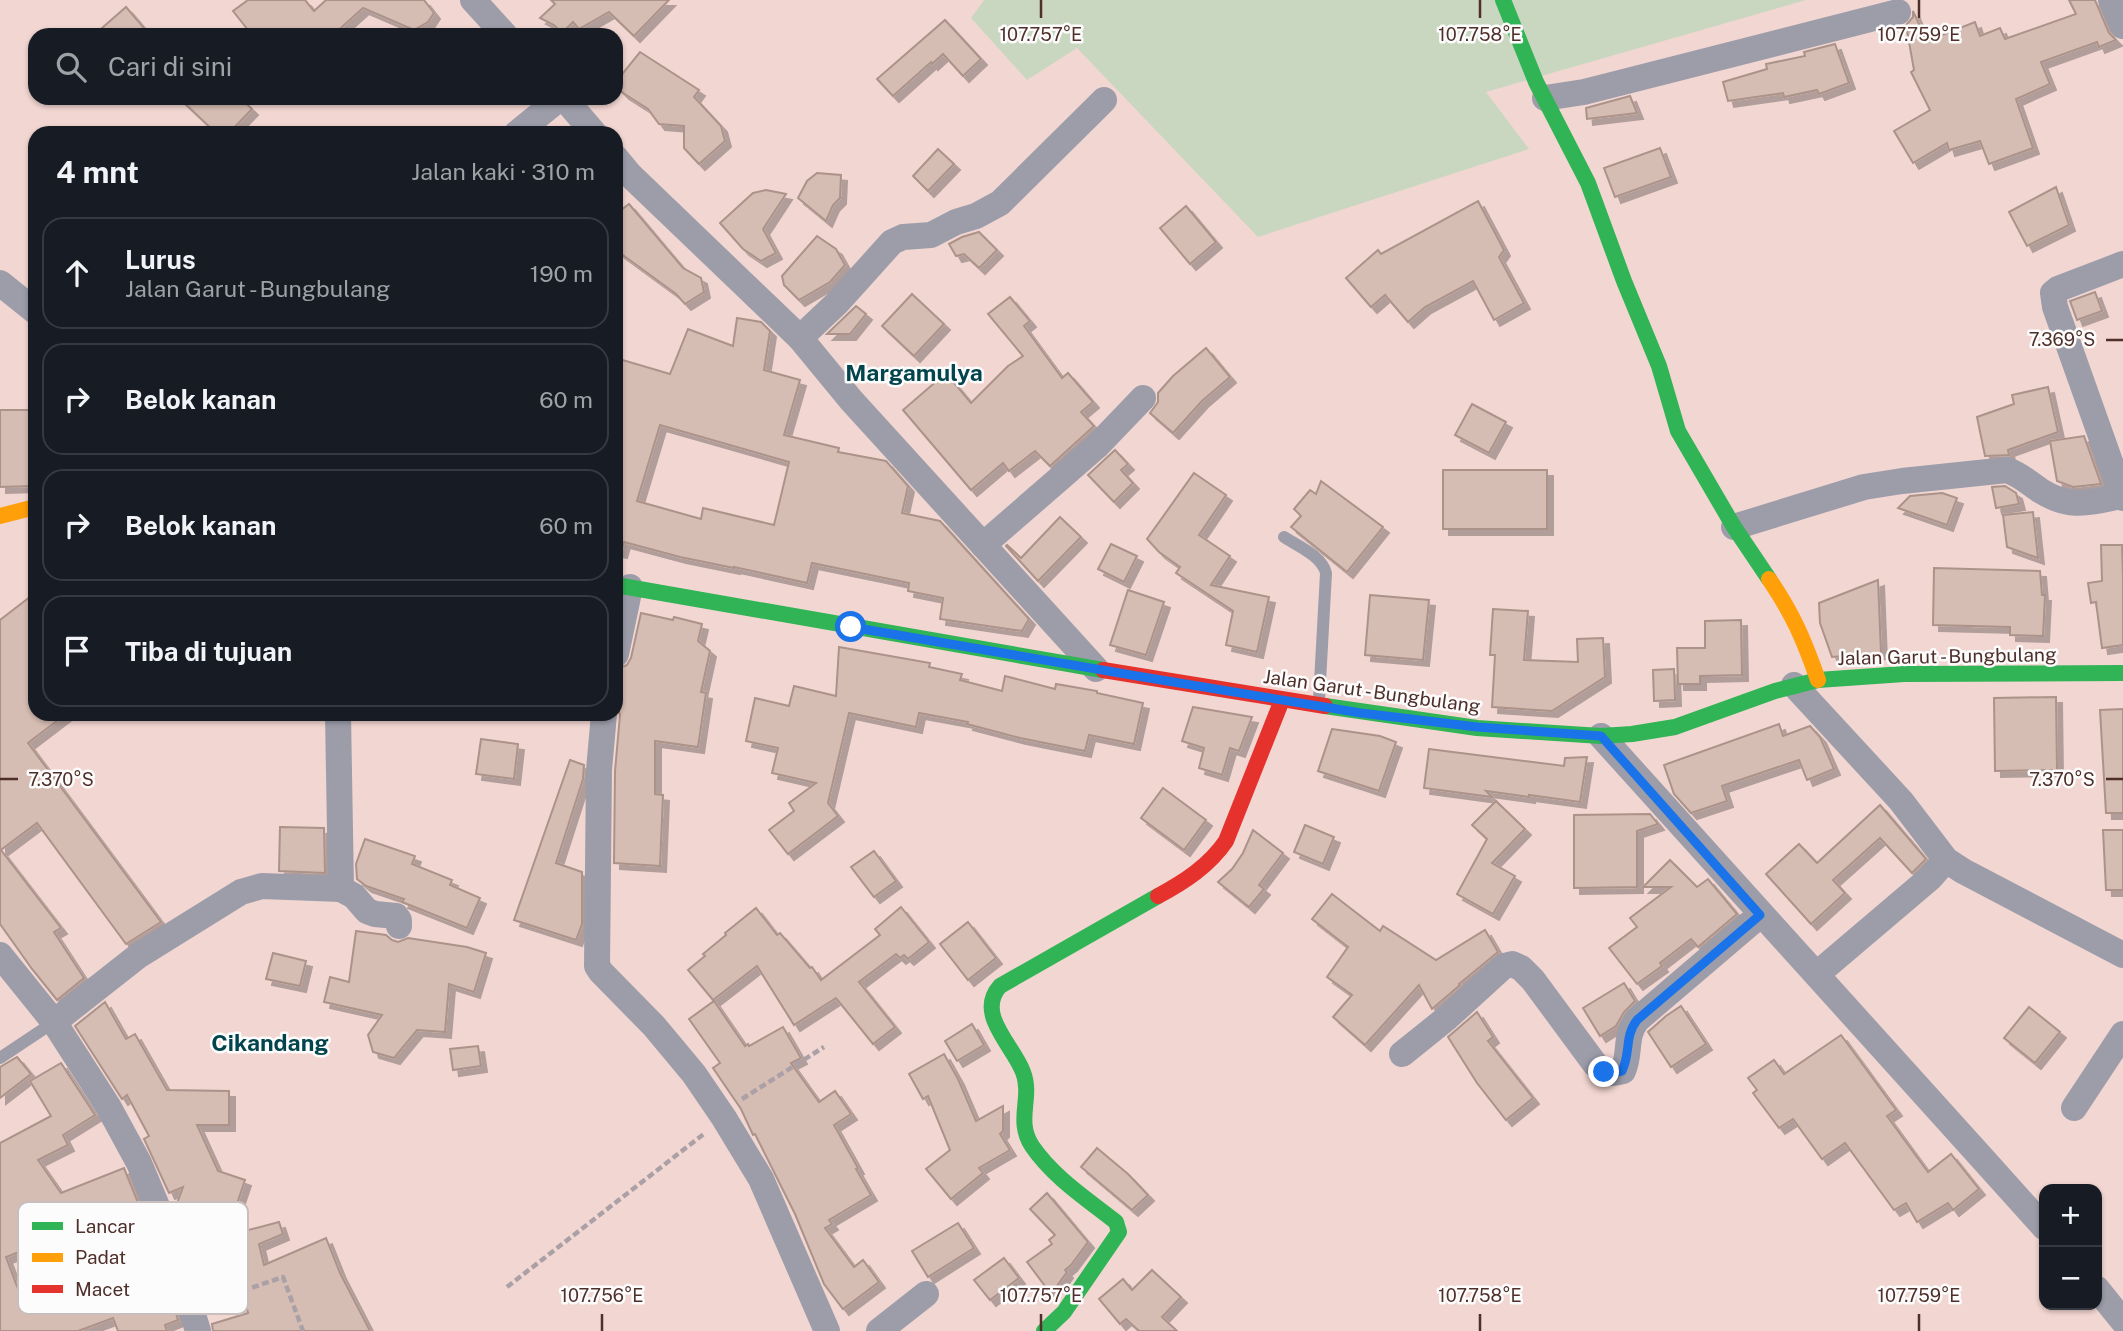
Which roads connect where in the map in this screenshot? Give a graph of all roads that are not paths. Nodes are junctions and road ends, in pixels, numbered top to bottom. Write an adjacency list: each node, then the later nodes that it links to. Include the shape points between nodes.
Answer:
1 (473, 0): 6 (street)
2 (1503, 0): 7 (street)
3 (2111, 0): 5 (street)
4 (1898, 12): 7 (street)
5 (2123, 26)
6 (499, 28)
7 (1545, 98): 22 (street, via 1588,183 1678,431)
8 (1104, 100): 17 (street, via 1000,203 931,235 892,242)
9 (553, 105): 11 (street)
10 (568, 105): 12 (street)
11 (526, 126)
12 (588, 126)
13 (623, 166): 17 (street)
14 (2123, 264): 19 (street, via 2053,293)
15 (0, 283): 16 (street)
16 (28, 305)
17 (800, 338): 24 (street)
18 (1143, 398): 24 (street, via 1097,446)
19 (2123, 497): 22 (street, via 2059,501 2007,470 1874,485)
20 (28, 508): 21 (street)
21 (0, 516)
22 (1734, 527): 28 (street, via 1802,634)
23 (1284, 537): 30 (lane, via 1320,560 1326,573)
24 (983, 545): 26 (street)
25 (623, 586): 26 (street, Jalan Garut - Bungbulang)
26 (1096, 669): 29 (street, Jalan Garut - Bungbulang)
27 (2123, 673): 28 (street, Jalan Garut - Bungbulang, via 1905,674)
28 (1806, 683): 33 (street, Jalan Garut - Bungbulang, via 1675,727); 34 (street)
29 (1282, 700): 30 (street, Jalan Garut - Bungbulang); 53 (street, via 1226,841 1215,857 1182,883 1000,986 991,998 992,1017 1025,1079 1023,1124 1028,1139 1044,1160 1118,1226 1118,1237 1064,1312)
30 (1319, 706): 33 (street, Jalan Garut - Bungbulang, via 1477,727)
31 (338, 721): 35 (street)
32 (603, 721): 51 (street, via 597,966 694,1074 723,1118 761,1179)
33 (1601, 736): 36 (street)
34 (1946, 860): 39 (street); 40 (street)
35 (341, 888): 37 (street, via 367,911 396,916); 41 (street, via 261,886 241,892 138,956)
36 (1760, 915): 40 (street); 43 (street, via 1637,1020 1630,1029 1622,1071 1604,1072 1595,1064 1533,980 1512,964 1504,965)
37 (399, 926)
38 (0, 955): 41 (street)
39 (2123, 955)
40 (1817, 974): 47 (street)
41 (54, 1022): 44 (lane); 46 (street, via 108,1106)
42 (2123, 1034): 45 (street)
43 (1402, 1054)
44 (0, 1058)
45 (2074, 1108)
46 (155, 1202)
47 (2039, 1221)
48 (926, 1294): 52 (street)
49 (2102, 1295): 50 (street)
50 (2123, 1321)
51 (827, 1331)
52 (879, 1331)
53 (1044, 1331)

